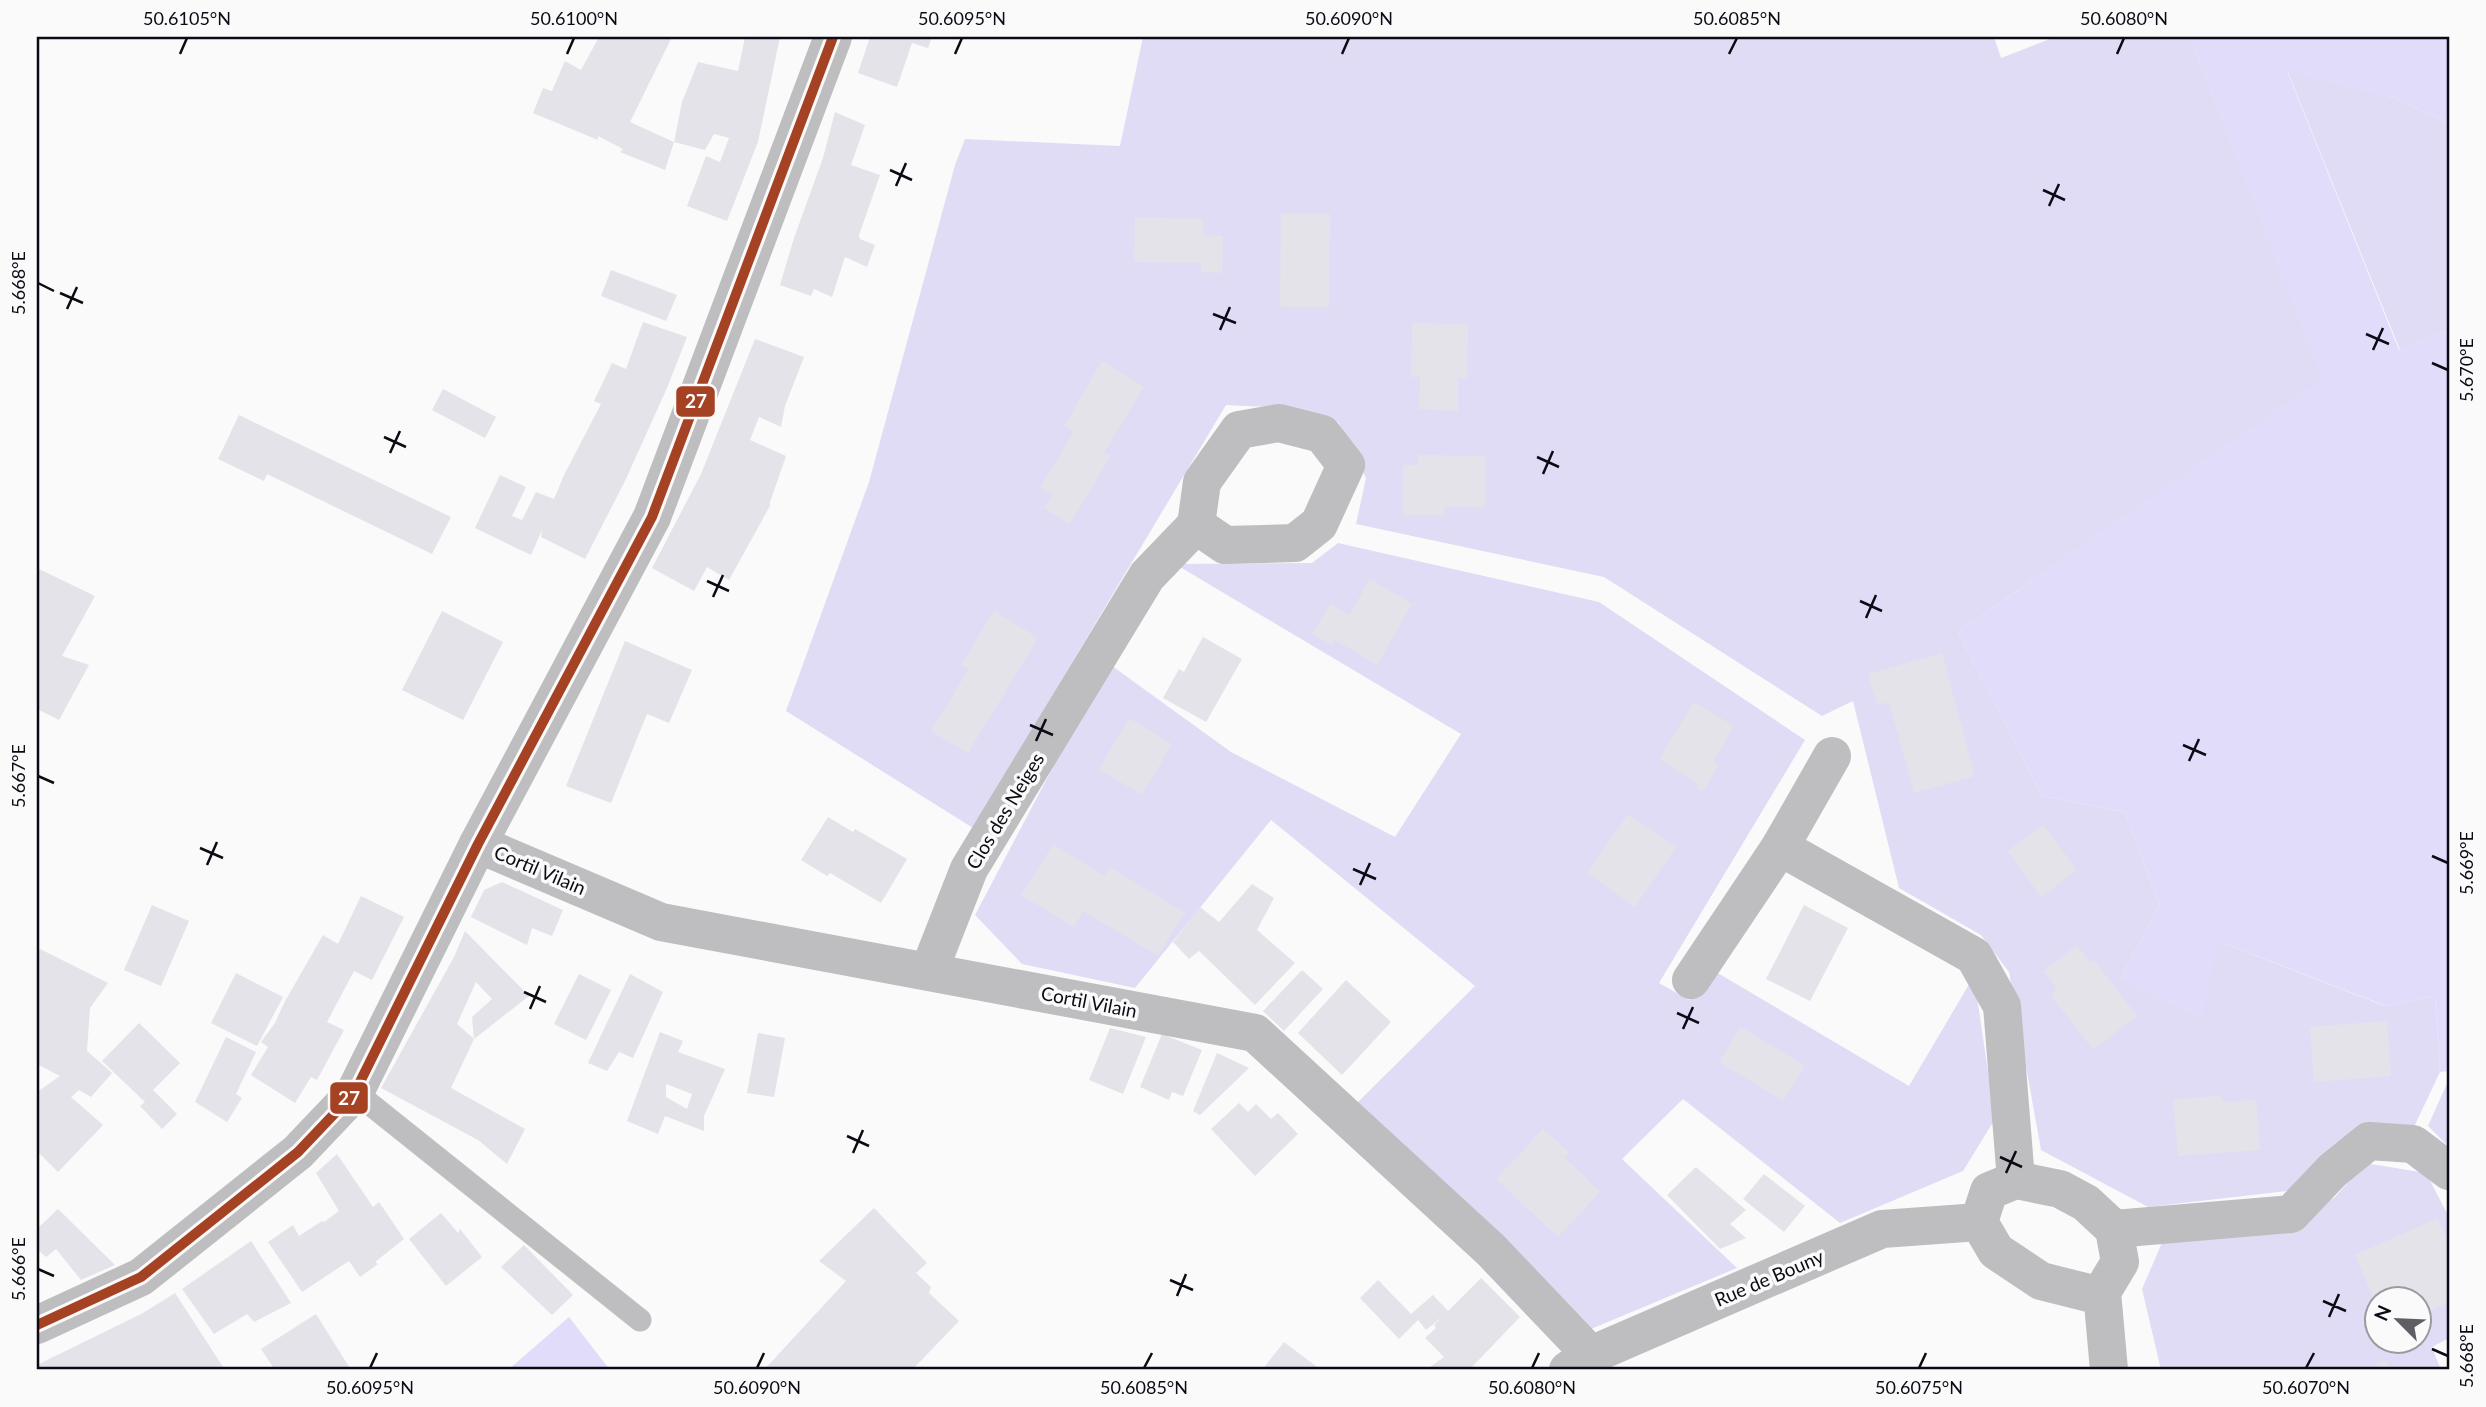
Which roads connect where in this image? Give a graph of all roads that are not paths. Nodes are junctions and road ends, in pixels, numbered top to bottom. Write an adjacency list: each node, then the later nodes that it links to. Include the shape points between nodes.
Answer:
1 (833, 37): 4 (street, via 652,517)
2 (1196, 525): 6 (street, Clos des Neiges, via 1147,576 969,869)
3 (1832, 756): 5 (street)
4 (478, 844): 6 (street, Cortil Vilain, via 662,922); 8 (street)
5 (1780, 847): 7 (street); 10 (street, via 1974,956 2002,1006)
6 (929, 971): 16 (street, Cortil Vilain, via 1255,1034 1491,1250)
7 (1691, 980)
8 (355, 1092): 14 (lane); 15 (street, via 298,1152 141,1277)
9 (2449, 1171): 12 (street, via 2413,1144 2369,1141 2291,1214)
10 (2016, 1180): 11 (street, via 1989,1191); 12 (street, via 2060,1189 2086,1203)
11 (1979, 1222): 13 (street, via 1996,1251 2041,1281 2093,1294); 16 (street, Rue de Bouny, via 1882,1229)
12 (2114, 1229): 13 (street, via 2120,1262)
13 (2102, 1292): 17 (street)
14 (640, 1320)
15 (37, 1325)
16 (1580, 1363)
17 (2109, 1370)

